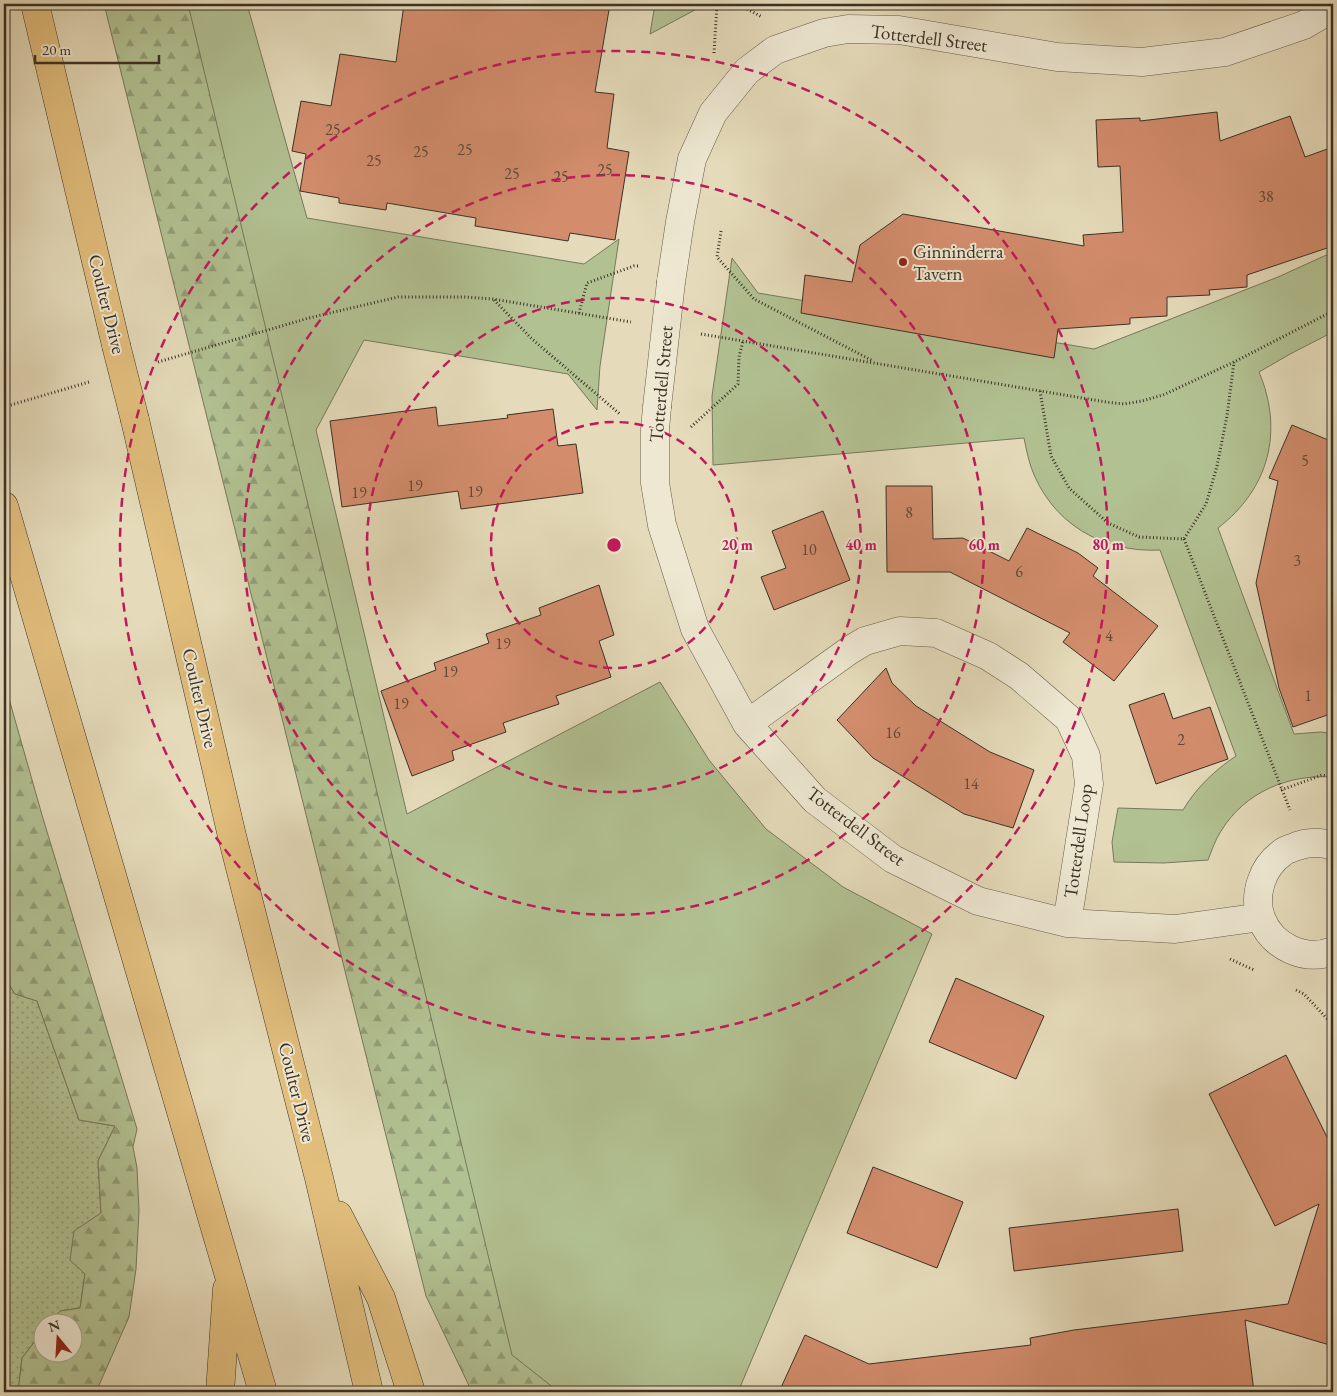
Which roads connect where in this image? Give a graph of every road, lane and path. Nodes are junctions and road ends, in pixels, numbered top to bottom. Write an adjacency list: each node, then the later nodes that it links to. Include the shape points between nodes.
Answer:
1 (35, 4): 36 (main road, Coulter Drive, bridge, via 232,836)
2 (717, 4): 6 (path, via 714,53)
3 (738, 4): 5 (path)
4 (1333, 8): 21 (street, Totterdell Street, bridge, via 1304,25 1225,52 1142,62 1057,57 899,30 848,29 824,33 775,50 747,71 713,113 692,159 671,282)
5 (764, 18)
6 (710, 60)
7 (721, 231): 17 (path, via 717,257 754,299)
8 (634, 266): 11 (path, via 587,283)
9 (492, 299): 11 (path); 16 (path, via 398,297 309,318); 21 (path, via 532,339 626,419)
10 (1333, 311): 15 (path)
11 (579, 313): 12 (path)
12 (640, 324)
13 (696, 333): 14 (path)
14 (742, 340): 17 (path); 21 (path, via 738,384 680,436)
15 (1234, 362): 19 (path, via 1163,395 1124,404); 23 (path, via 1228,416 1217,466 1206,504)
16 (150, 364)
17 (878, 364): 19 (path)
18 (95, 380): 20 (path)
19 (1040, 391): 23 (path, via 1051,456 1069,488 1108,523 1138,537)
20 (4, 407)
21 (656, 419): 24 (street, Totterdell Street, via 655,483 662,524 695,629)
22 (4, 506): 37 (main road)
23 (1184, 539): 26 (path)
24 (747, 724): 30 (street, Totterdell Street, via 815,800 893,859 978,901); 30 (street, Totterdell Loop, via 865,640 900,631 936,633 988,656 1019,676 1069,718 1086,756 1089,784)
25 (1333, 778): 26 (path, via 1322,775)
26 (1281, 790): 27 (path)
27 (1304, 843): 28 (street, via 1323,842); 29 (street, via 1282,852 1266,870 1258,893)
28 (1333, 846)
29 (1261, 917): 30 (street, Totterdell Street, via 1175,929); 31 (street, via 1268,932 1294,952 1311,955)
30 (1066, 923)
31 (1333, 951)
32 (1226, 957): 33 (path)
33 (1261, 973)
34 (1296, 990): 35 (path, via 1304,994)
35 (1333, 1025)
36 (319, 1178): 40 (main road, Coulter Drive); 41 (main road, via 381,1298)
37 (228, 1270): 38 (main road); 39 (main road)
38 (220, 1392)
39 (263, 1392)
40 (369, 1392)
41 (411, 1392)

